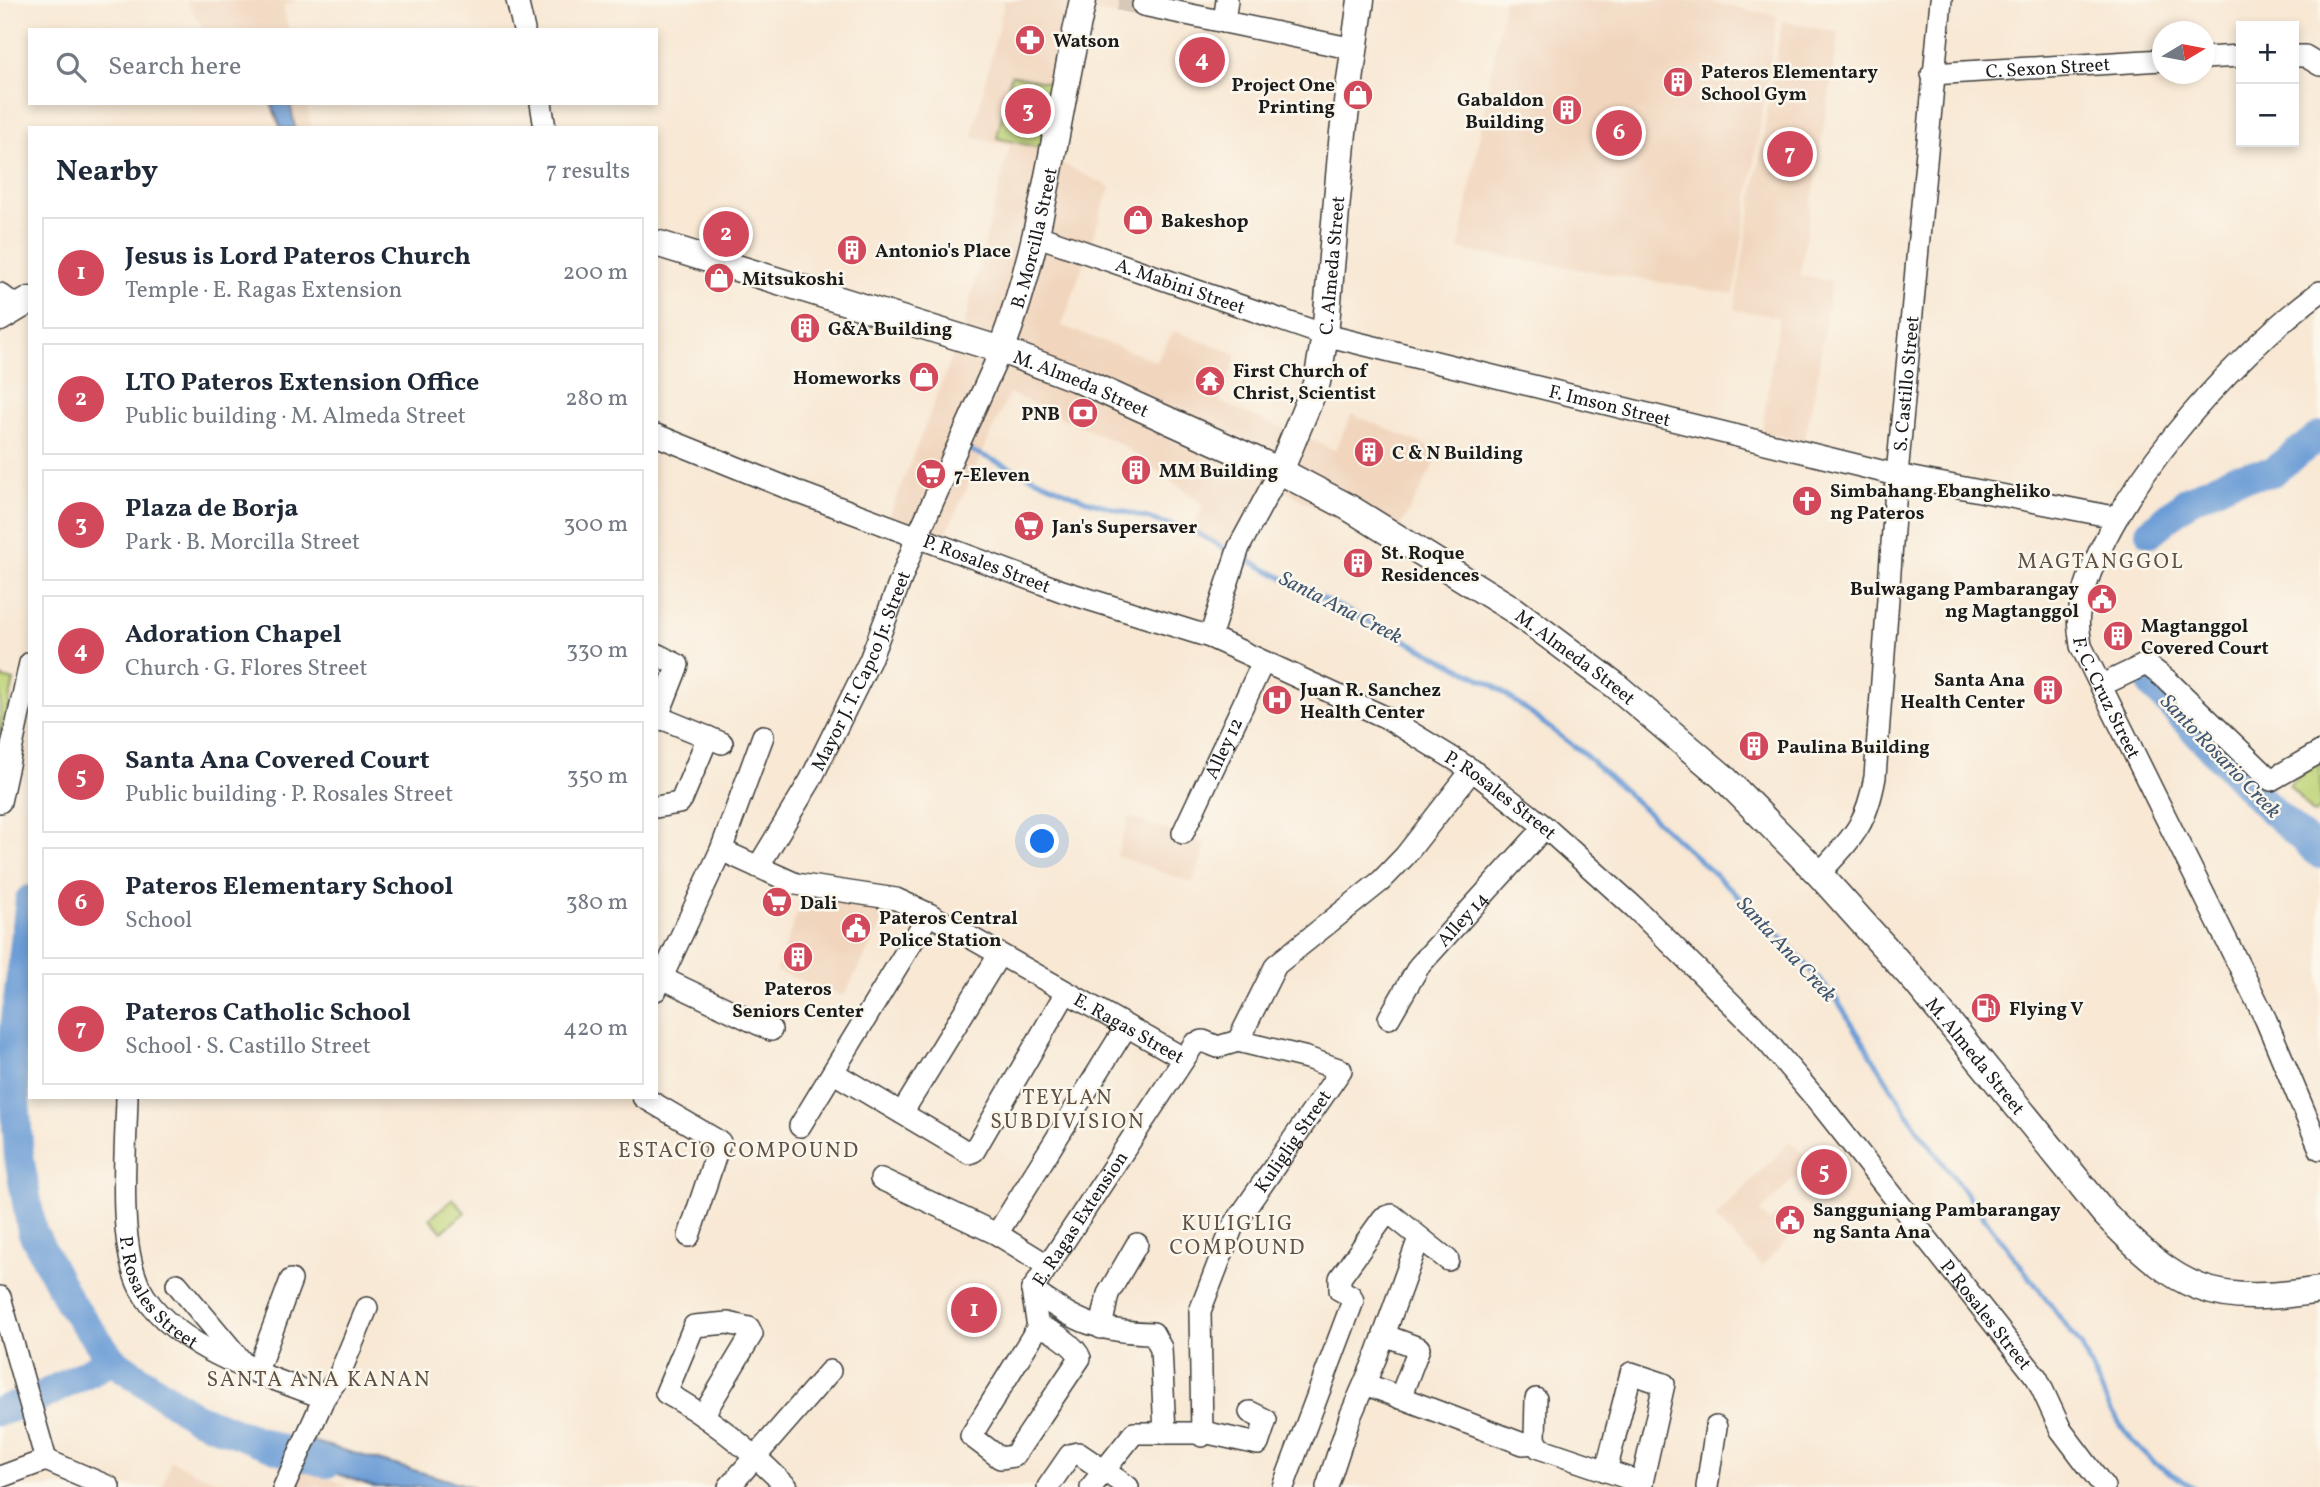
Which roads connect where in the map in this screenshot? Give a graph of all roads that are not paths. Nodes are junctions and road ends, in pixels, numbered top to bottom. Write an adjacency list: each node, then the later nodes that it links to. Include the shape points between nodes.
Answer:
1 (517, 0): 8 (street)
2 (1083, 0): 16 (main road, B. Morcilla Street)
3 (1227, 0): 7 (street)
4 (1361, 0): 9 (main road, C. Almeda Street)
5 (1941, 0): 13 (street, S. Castillo Street)
6 (1143, 5): 7 (street)
7 (1224, 22): 9 (street)
8 (524, 28)
9 (1354, 49): 19 (main road, C. Almeda Street)
10 (2236, 56): 11 (street)
11 (2215, 57)
12 (2152, 61): 13 (street, C. Sexon Street)
13 (1932, 74): 23 (street, S. Castillo Street)
14 (541, 105): 15 (street)
15 (545, 126)
16 (1035, 235): 19 (street, A. Mabini Street); 20 (main road, B. Morcilla Street)
17 (658, 244): 20 (main road, M. Almeda Street)
18 (2320, 292): 24 (street, F. C. Cruz Street, via 2236,363)
19 (1325, 335): 22 (main road, C. Almeda Street, via 1317,383); 23 (street, F. Imson Street)
20 (1001, 351): 22 (main road, M. Almeda Street, via 1075,378); 25 (street, Mayor J. T. Capco Jr. Street)
21 (658, 436): 25 (street, P. Rosales Street)
22 (1280, 471): 26 (street, C. Almeda Street, via 1239,547); 42 (main road, M. Almeda Street, via 1435,560 1581,660 1722,776)
23 (1897, 475): 24 (street, F. Imson Street); 42 (street, S. Castillo Street, via 1877,757 1869,806 1860,828)
24 (2114, 517): 30 (street, F. C. Cruz Street, via 2090,568 2078,617 2081,646)
25 (917, 537): 26 (street, P. Rosales Street, via 1062,591); 41 (street, Mayor J. T. Capco Jr. Street, via 870,660 810,780)
26 (1210, 637): 28 (street, P. Rosales Street)
27 (658, 655): 31 (street, via 678,665)
28 (1263, 662): 35 (street, P. Rosales Street, via 1387,718); 39 (street, Alley 12)
29 (28, 672): 36 (street)
30 (2102, 685): 34 (street, via 2137,668 2167,680 2271,780); 57 (street, F. C. Cruz Street, via 2266,1020)
31 (658, 715)
32 (658, 718): 37 (street, via 715,740 682,799)
33 (762, 736): 40 (street)
34 (2320, 752)
35 (1472, 770): 38 (street, P. Rosales Street); 50 (street, via 1381,881 1276,965)
36 (0, 802)
37 (658, 806)
38 (1545, 827): 47 (street, Alley 14, via 1419,966); 102 (street, P. Rosales Street, via 1730,1002 1815,1098 2037,1378 2061,1430)
39 (1183, 833)
40 (721, 850): 41 (street, E. Ragas Street); 45 (street)
41 (758, 867): 43 (street, E. Ragas Street, via 796,884 896,899)
42 (1819, 874): 68 (main road, M. Almeda Street, via 1916,982 2105,1213 2150,1259 2184,1281 2219,1294 2278,1296)
43 (929, 914): 44 (street, E. Ragas Street); 52 (street)
44 (999, 955): 46 (street, E. Ragas Street); 55 (street)
45 (660, 984): 49 (street)
46 (1065, 994): 48 (street, E. Ragas Street); 55 (street, via 974,1151 964,1152)
47 (1389, 1018)
48 (1126, 1027): 51 (street, E. Ragas Street); 59 (street)
49 (771, 1030)
50 (1238, 1041): 51 (street, E. Ragas Street, via 1218,1047 1203,1041 1194,1044); 85 (street, Kuliglig Street, via 1341,1070 1231,1228 1200,1311)
51 (1183, 1058): 64 (street, E. Ragas Extension)
52 (834, 1073): 55 (street); 56 (street)
53 (128, 1099): 75 (street, P. Rosales Street, via 125,1195 134,1268 141,1288 180,1331 206,1349)
54 (646, 1099): 60 (street, via 720,1142)
55 (902, 1113)
56 (800, 1126)
57 (2320, 1149)
58 (881, 1179): 59 (street)
59 (997, 1234): 64 (street)
60 (689, 1236)
61 (1419, 1238): 63 (street); 73 (street); 99 (street, via 1388,1215 1340,1279 1340,1290 1353,1301)
62 (1138, 1244): 72 (street, via 1108,1294)
63 (1448, 1260)
64 (1047, 1265): 67 (street, E. Ragas Extension)
65 (292, 1280): 75 (street)
66 (177, 1284): 75 (street)
67 (1032, 1290): 71 (street); 72 (street, E. Ragas Extension, via 1062,1313)
68 (2320, 1290)
69 (0, 1297): 74 (street)
70 (368, 1308): 78 (street, via 338,1378)
71 (1038, 1327): 71 (street, via 971,1436 1000,1458 1014,1457 1080,1358 1071,1346)
72 (1101, 1328): 84 (street, E. Ragas Extension, via 1153,1334 1158,1340)
73 (1384, 1335): 77 (street); 79 (street, via 1419,1348)
74 (7, 1352): 88 (street, via 31,1400)
75 (252, 1369): 78 (street, P. Rosales Street)
76 (830, 1371): 87 (street)
77 (1365, 1384): 79 (street); 100 (street)
78 (324, 1398): 94 (street)
79 (1400, 1398): 86 (street, via 1523,1444)
80 (1536, 1399): 86 (street)
81 (1250, 1412): 85 (street, via 1266,1420 1258,1444)
82 (704, 1414): 82 (street, via 666,1394 692,1329 702,1323 750,1328 752,1334); 87 (street)
83 (1716, 1427): 101 (street)
84 (1166, 1433): 85 (street); 91 (street, via 1131,1434)
85 (1202, 1434)
86 (1536, 1443): 89 (street, via 1539,1448)
87 (755, 1455): 95 (street); 96 (street)
88 (46, 1460): 90 (street); 93 (street)
89 (1606, 1471): 92 (street); 92 (street, via 1630,1373 1664,1384)
90 (0, 1477)
91 (1097, 1479): 97 (street, via 1078,1453 1073,1453); 98 (street)
92 (1641, 1485)
93 (109, 1487)
94 (284, 1487)
95 (729, 1487)
96 (787, 1487)
97 (1048, 1487)
98 (1128, 1487)
99 (1283, 1487)
100 (1327, 1487)
101 (1707, 1487)
102 (2104, 1487)

